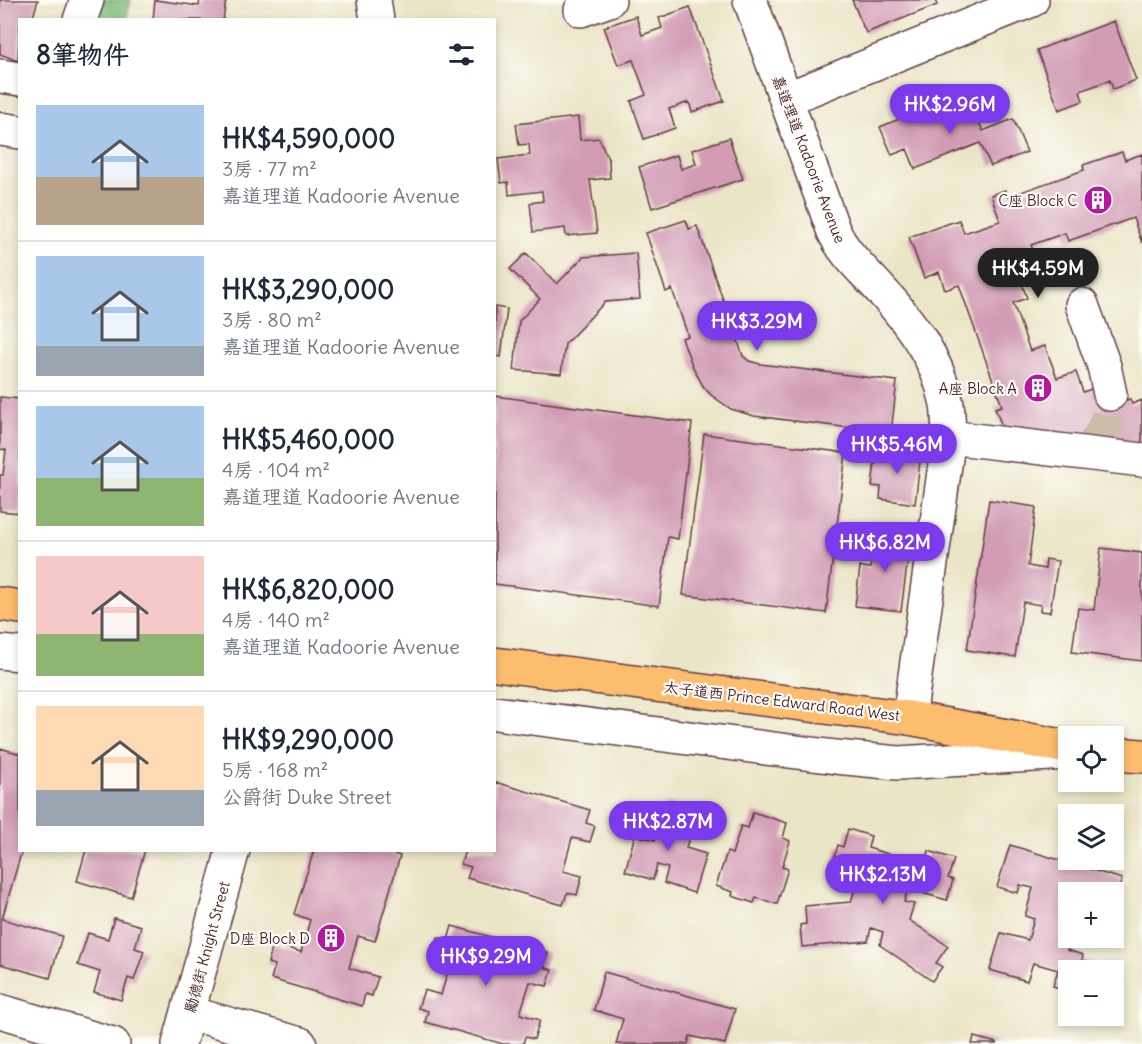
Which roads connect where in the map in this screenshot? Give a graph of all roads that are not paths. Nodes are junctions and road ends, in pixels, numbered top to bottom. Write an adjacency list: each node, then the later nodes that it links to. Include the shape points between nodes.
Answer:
1 (87, 0): 5 (street)
2 (374, 0): 6 (street)
3 (750, 0): 9 (street, 嘉道理道 Kadoorie Avenue)
4 (1032, 0): 9 (street)
5 (82, 18)
6 (377, 18)
7 (0, 76): 8 (street)
8 (18, 79)
9 (786, 99): 14 (street, 嘉道理道 Kadoorie Avenue, via 843,249 904,318 932,360 947,401)
10 (0, 129): 11 (street)
11 (18, 132)
12 (1082, 305): 13 (street)
13 (1110, 394)
14 (949, 437): 15 (street, via 1088,448); 22 (street, 嘉道理道 Kadoorie Avenue)
15 (1142, 460)
16 (0, 604): 17 (main road)
17 (18, 606)
18 (0, 652): 19 (street)
19 (18, 654)
20 (496, 664): 22 (main road, 太子道西 Prince Edward Road West)
21 (496, 713): 24 (street, via 898,763)
22 (909, 718): 23 (main road, 太子道西 Prince Edward Road West)
23 (1058, 745)
24 (1058, 754)
25 (1124, 754): 26 (main road)
26 (1142, 756)
27 (232, 852): 29 (street, 勵德街 Knight Street)
28 (0, 1011): 30 (street)
29 (189, 1012): 31 (street, 勵德街 Knight Street); 32 (street)
30 (113, 1044)
31 (179, 1044)
32 (300, 1044)

